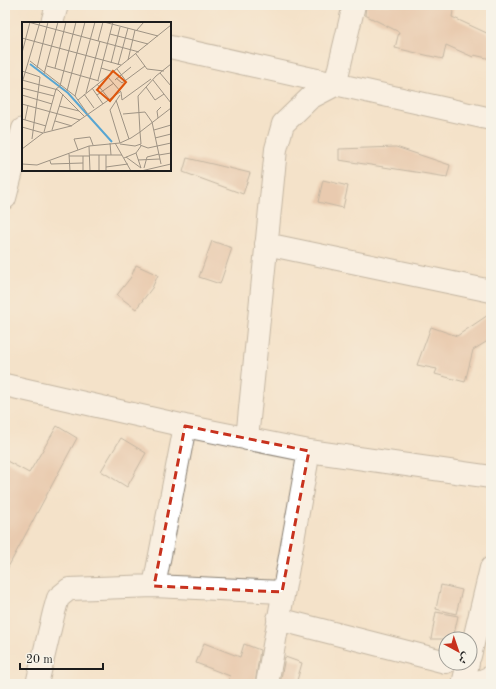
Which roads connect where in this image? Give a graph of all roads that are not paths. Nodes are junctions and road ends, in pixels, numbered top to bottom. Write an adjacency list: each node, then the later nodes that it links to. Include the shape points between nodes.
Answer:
1 (354, 5): 3 (street)
2 (171, 47): 3 (street)
3 (335, 84): 4 (street); 7 (street, via 310,98 283,124 273,169)
4 (491, 119)
5 (22, 133): 6 (street)
6 (5, 198)
7 (266, 244): 8 (street); 11 (street)
8 (491, 291)
9 (5, 385): 10 (street)
10 (185, 426): 11 (street); 15 (street)
11 (247, 439): 12 (street)
12 (309, 451): 13 (street); 16 (street)
13 (491, 477)
14 (491, 568): 18 (street)
15 (154, 586): 16 (street); 22 (street, via 80,587 64,592 58,598)
16 (282, 592): 17 (street)
17 (278, 619): 19 (street); 23 (street)
18 (476, 631)
19 (438, 660)
20 (470, 671): 21 (street)
21 (491, 677)
22 (37, 684)
23 (267, 684)

